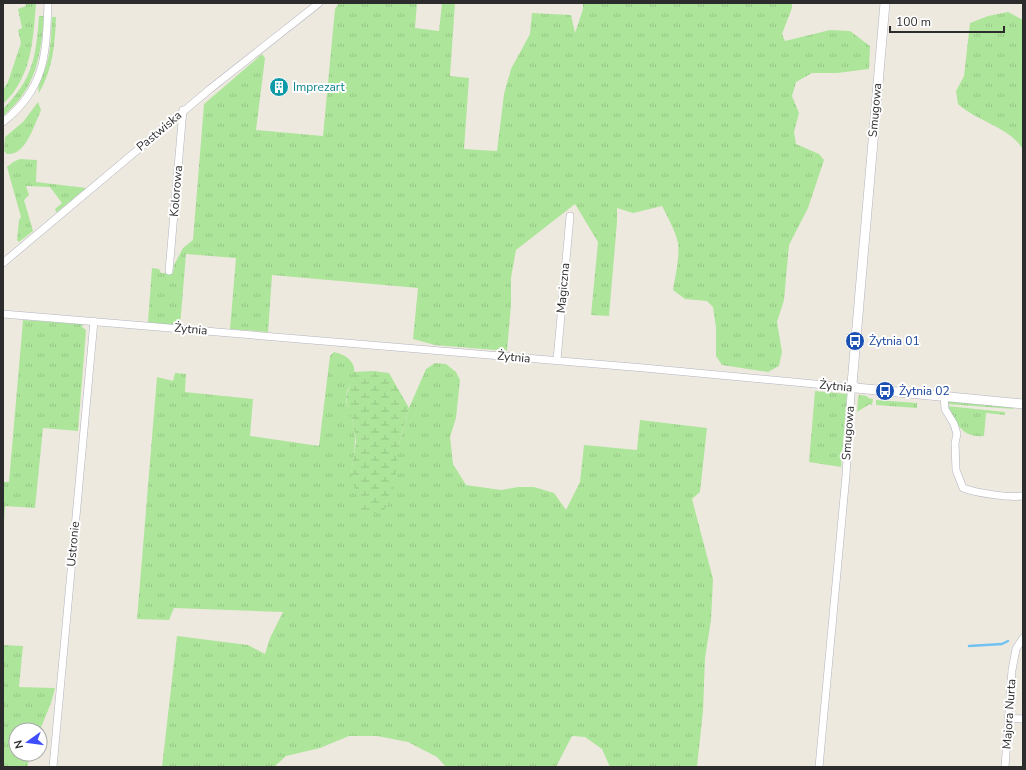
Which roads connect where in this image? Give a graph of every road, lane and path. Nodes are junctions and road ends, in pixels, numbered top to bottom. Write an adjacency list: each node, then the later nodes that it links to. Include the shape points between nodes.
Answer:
1 (48, 3): 5 (street, via 46,45 37,82 29,95)
2 (319, 3): 4 (street, Pastwiska)
3 (885, 3): 12 (street, Smugowa)
4 (183, 110): 7 (street, Pastwiska); 8 (street, Kolorowa)
5 (3, 122)
6 (570, 216): 11 (street, Magiczna)
7 (3, 263)
8 (169, 271)
9 (3, 314): 10 (street, Żytnia)
10 (94, 321): 11 (street, Żytnia); 19 (street, Ustronie)
11 (557, 360): 12 (street, Żytnia)
12 (853, 386): 13 (street, Żytnia); 20 (street, Smugowa)
13 (944, 396): 14 (street, Żytnia); 15 (street, via 944,405 957,434 956,470 963,488 983,494)
14 (1023, 404)
15 (1023, 496)
16 (1023, 638): 17 (street, Majora Nurta, via 1016,649 1012,670)
17 (1009, 718): 18 (street); 21 (street, Majora Nurta)
18 (1023, 719)
19 (53, 767)
20 (819, 767)
21 (1006, 767)

